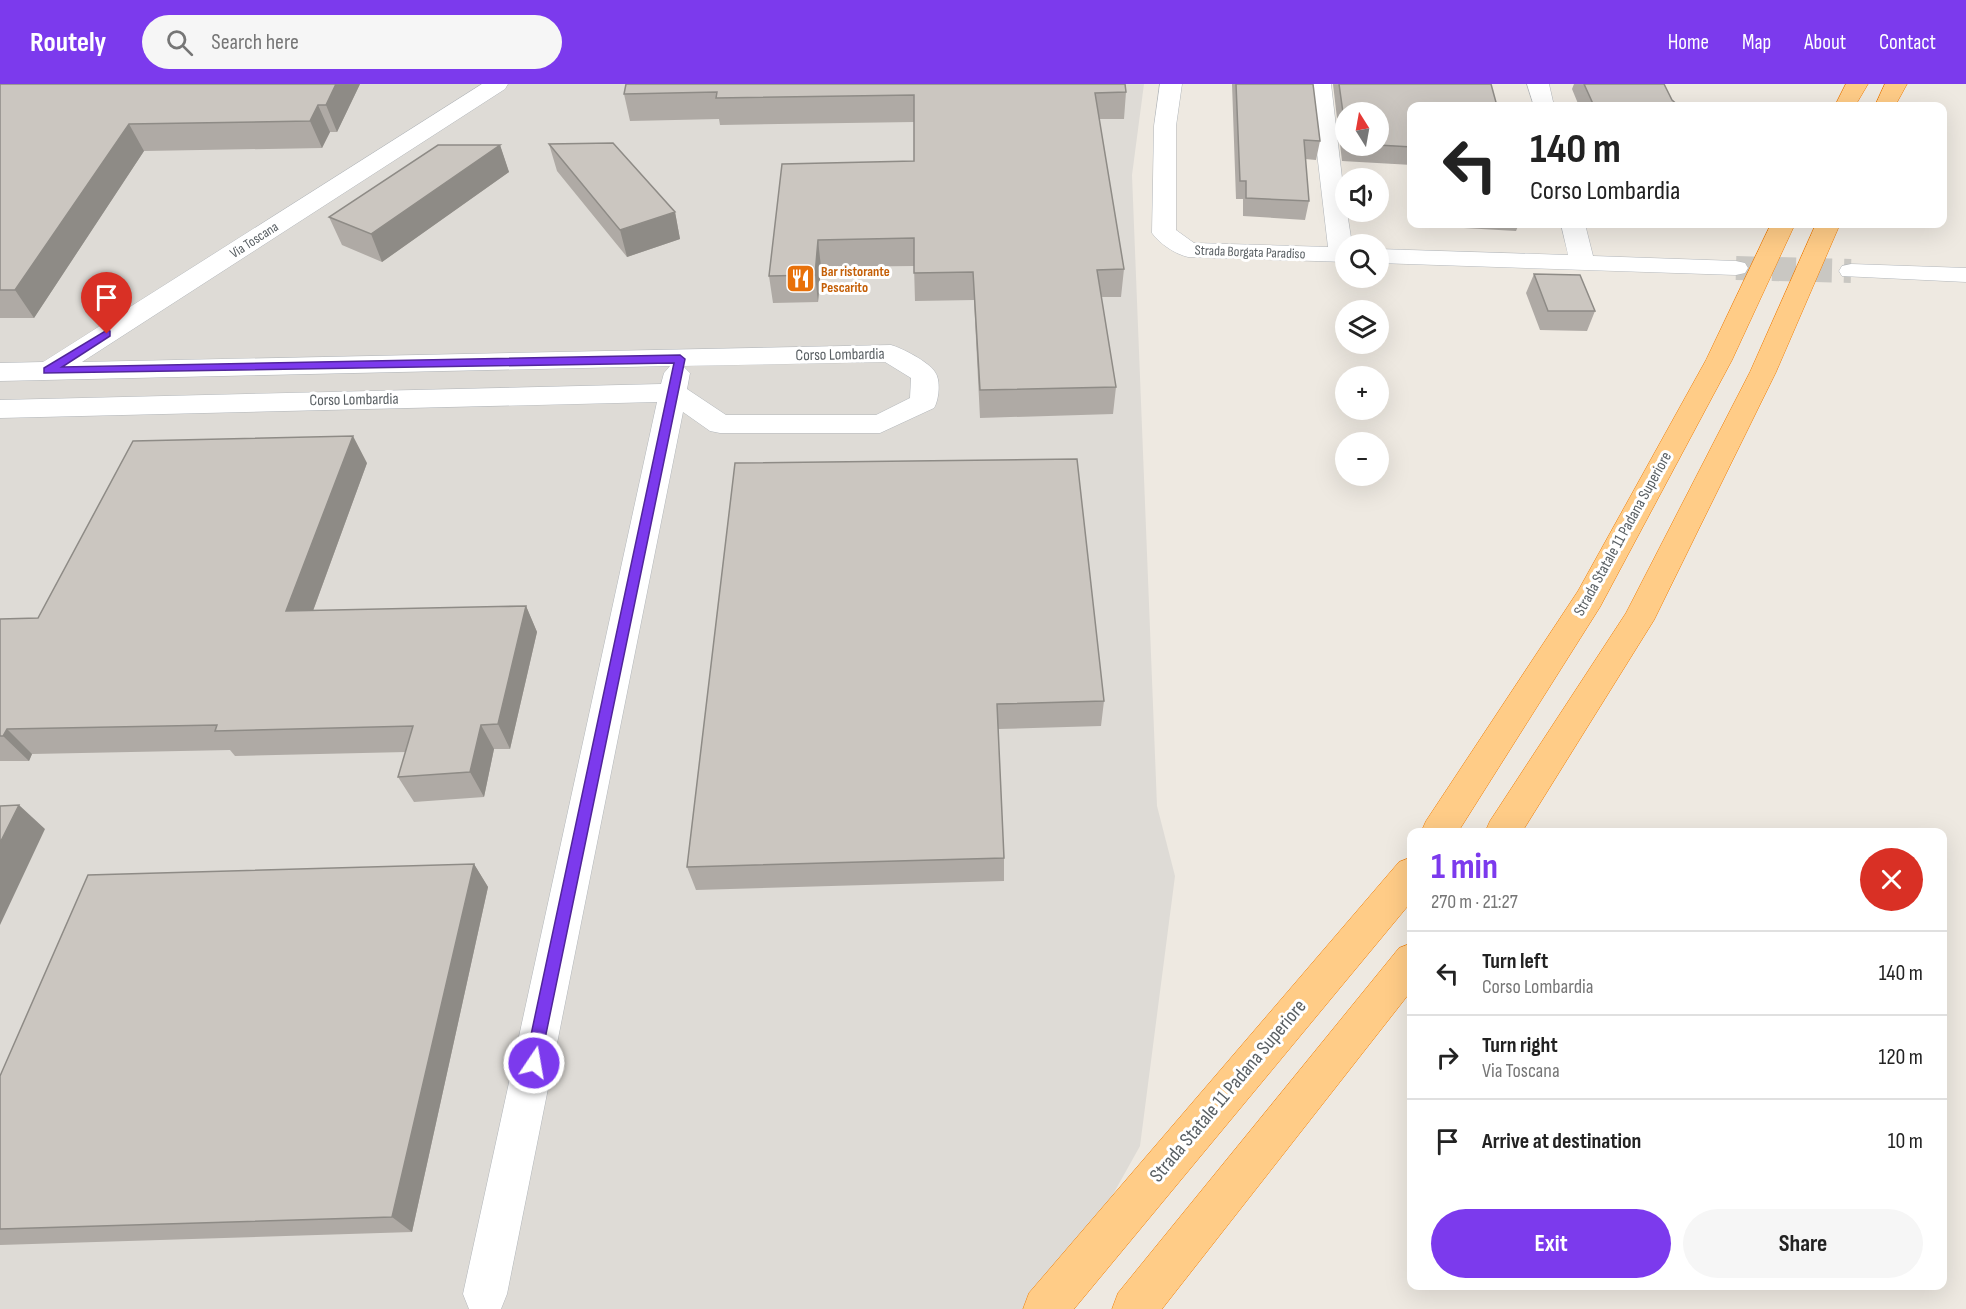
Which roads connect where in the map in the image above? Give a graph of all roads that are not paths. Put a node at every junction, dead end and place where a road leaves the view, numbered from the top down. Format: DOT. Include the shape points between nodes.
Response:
graph roads {
  1 [pos="497,84"];
  2 [pos="1171,84"];
  3 [pos="1320,84"];
  4 [pos="1538,84"];
  5 [pos="1857,84"];
  6 [pos="1896,84"];
  7 [pos="1543,102"];
  8 [pos="1847,102"];
  9 [pos="1887,102"];
  10 [pos="1574,228"];
  11 [pos="1781,228"];
  12 [pos="1826,228"];
  13 [pos="1340,234"];
  14 [pos="1335,255"];
  15 [pos="1389,256"];
  16 [pos="1582,263"];
  17 [pos="1736,268"];
  18 [pos="1851,271"];
  19 [pos="1966,275"];
  20 [pos="680,359"];
  21 [pos="48,371"];
  22 [pos="0,372"];
  23 [pos="674,393"];
  24 [pos="12,408"];
  25 [pos="1442,828"];
  26 [pos="1506,828"];
  27 [pos="1407,879"];
  28 [pos="1407,966"];
  29 [pos="485,1294"];
  30 [pos="1045,1309"];
  31 [pos="1134,1309"];
  1 -- 21 [label="street, Via Toscana"];
  2 -- 14 [label="street, Strada Borgata Paradiso" via="1165,126 1164,233 1188,250"];
  3 -- 13 [label="street"];
  4 -- 7 [label="street"];
  5 -- 8 [label="highway"];
  6 -- 9 [label="highway"];
  10 -- 16 [label="street"];
  11 -- 25 [label="highway, Strada Statale 11 Padana Superiore" via="1719,360 1589,599"];
  12 -- 26 [label="highway" via="1763,372 1638,620"];
  15 -- 16 [label="street"];
  16 -- 17 [label="street"];
  18 -- 19 [label="street"];
  20 -- 21 [label="street, Corso Lombardia"];
  20 -- 23 [label="street"];
  20 -- 23 [label="street, Corso Lombardia" via="891,353 924,375 924,402 880,423 720,424"];
  21 -- 22 [label="street, Corso Lombardia"];
  21 -- 24 [label="street, Via Toscana"];
  23 -- 24 [label="street, Corso Lombardia"];
  23 -- 29 [label="street"];
  27 -- 30 [label="highway, Strada Statale 11 Padana Superiore"];
  28 -- 31 [label="highway"];
}
